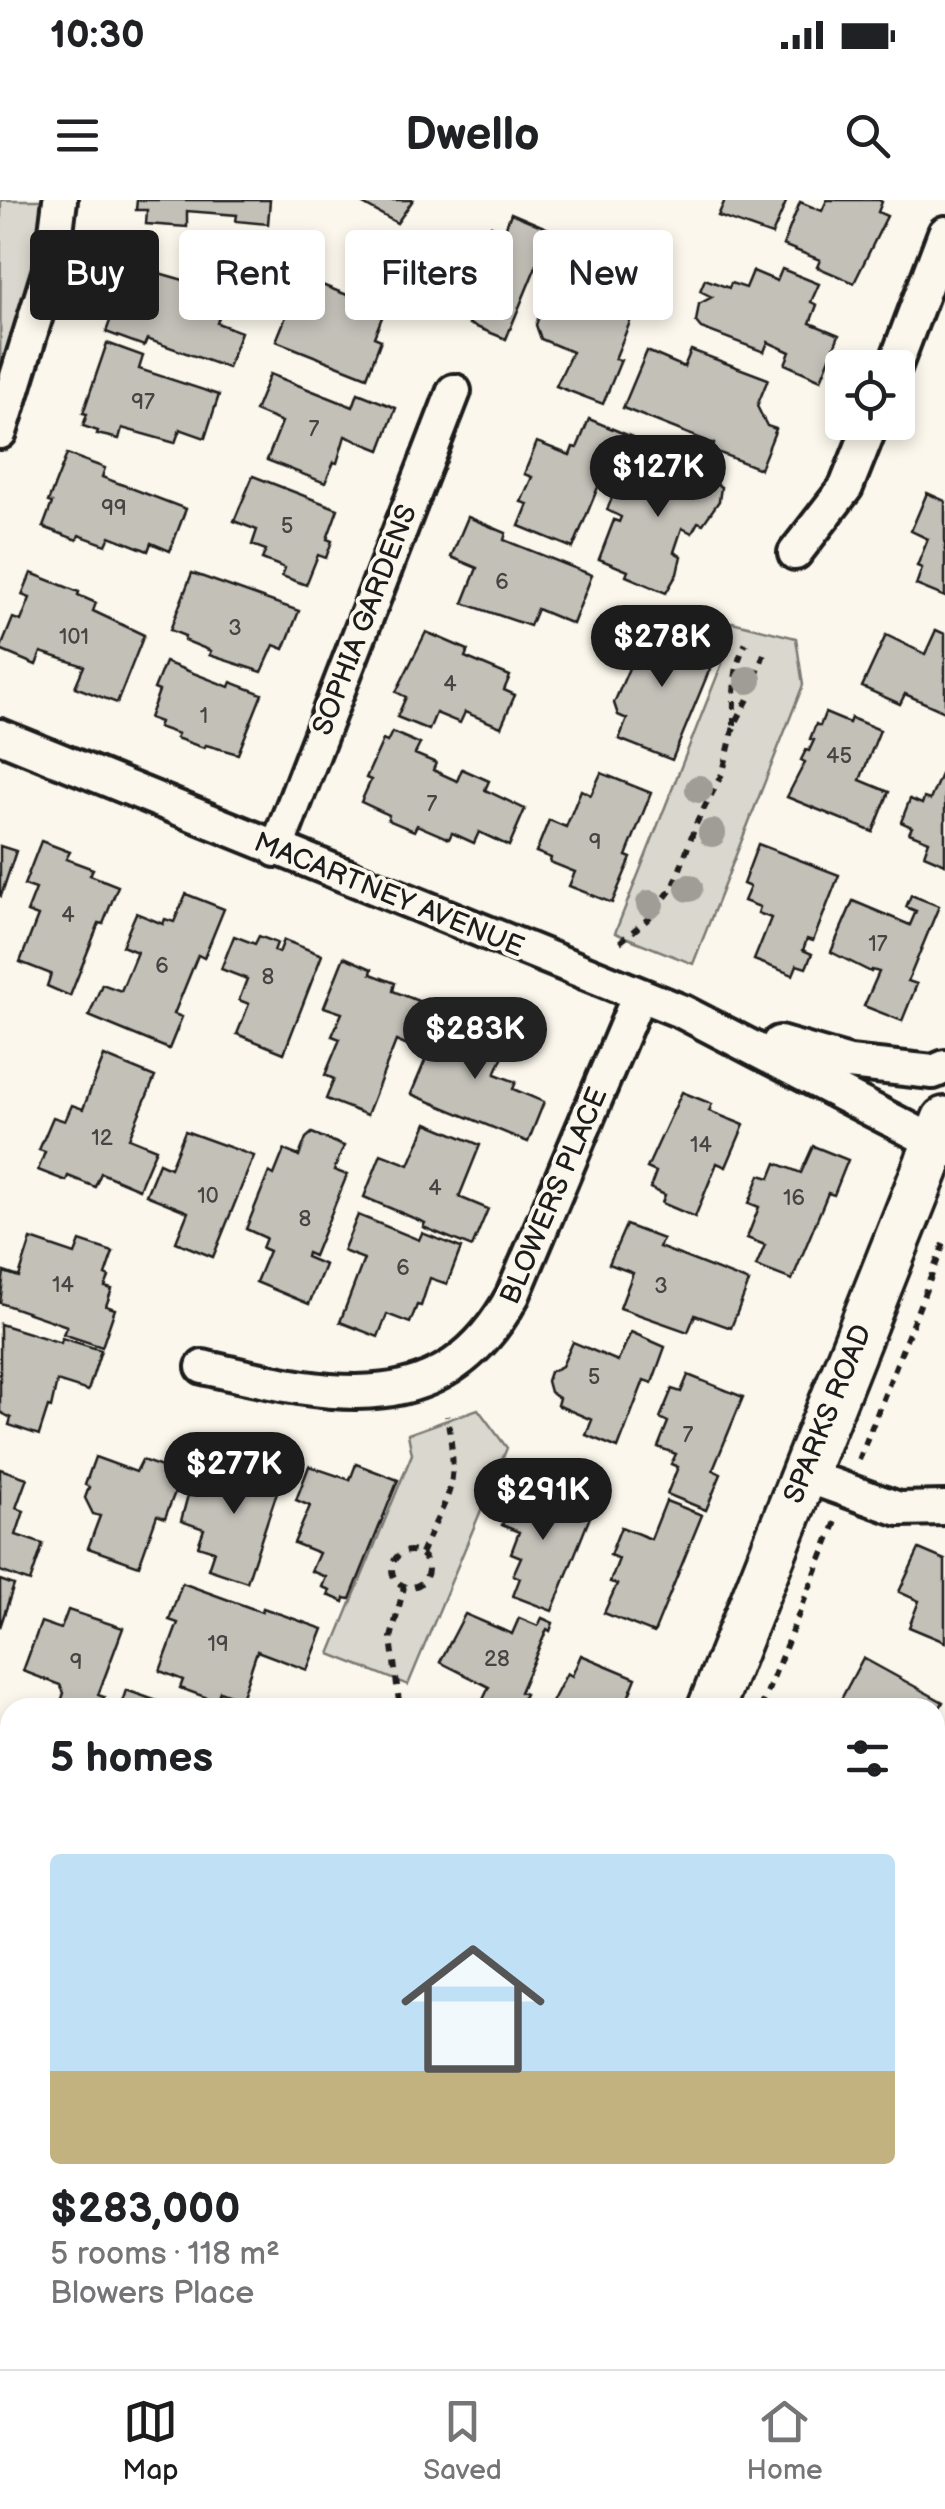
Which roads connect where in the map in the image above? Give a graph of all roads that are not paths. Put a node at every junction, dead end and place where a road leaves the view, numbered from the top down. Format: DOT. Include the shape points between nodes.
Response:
graph roads {
  1 [pos="60,200"];
  2 [pos="945,233"];
  3 [pos="901,350"];
  4 [pos="454,391"];
  5 [pos="0,432"];
  6 [pos="865,440"];
  7 [pos="796,553"];
  8 [pos="0,736"];
  9 [pos="276,850"];
  10 [pos="640,995"];
  11 [pos="683,1012"];
  12 [pos="945,1067"];
  13 [pos="940,1131"];
  14 [pos="204,1368"];
  15 [pos="804,1476"];
  16 [pos="945,1508"];
  17 [pos="715,1698"];
  1 -- 5 [label="street" via="38,318"];
  2 -- 3 [label="street"];
  4 -- 9 [label="street, SOPHIA GARDENS"];
  6 -- 7 [label="street" via="846,487"];
  8 -- 9 [label="street, MACARTNEY AVENUE"];
  9 -- 10 [label="street, MACARTNEY AVENUE"];
  10 -- 11 [label="street, MACARTNEY AVENUE"];
  10 -- 14 [label="street, BLOWERS PLACE" via="514,1296 460,1362 434,1378 378,1393 294,1388"];
  11 -- 12 [label="street" via="849,1062 933,1072"];
  11 -- 13 [label="street, MACARTNEY AVENUE"];
  13 -- 15 [label="main road, SPARKS ROAD"];
  15 -- 16 [label="street" via="899,1510"];
  15 -- 17 [label="main road, SPARKS ROAD"];
}
